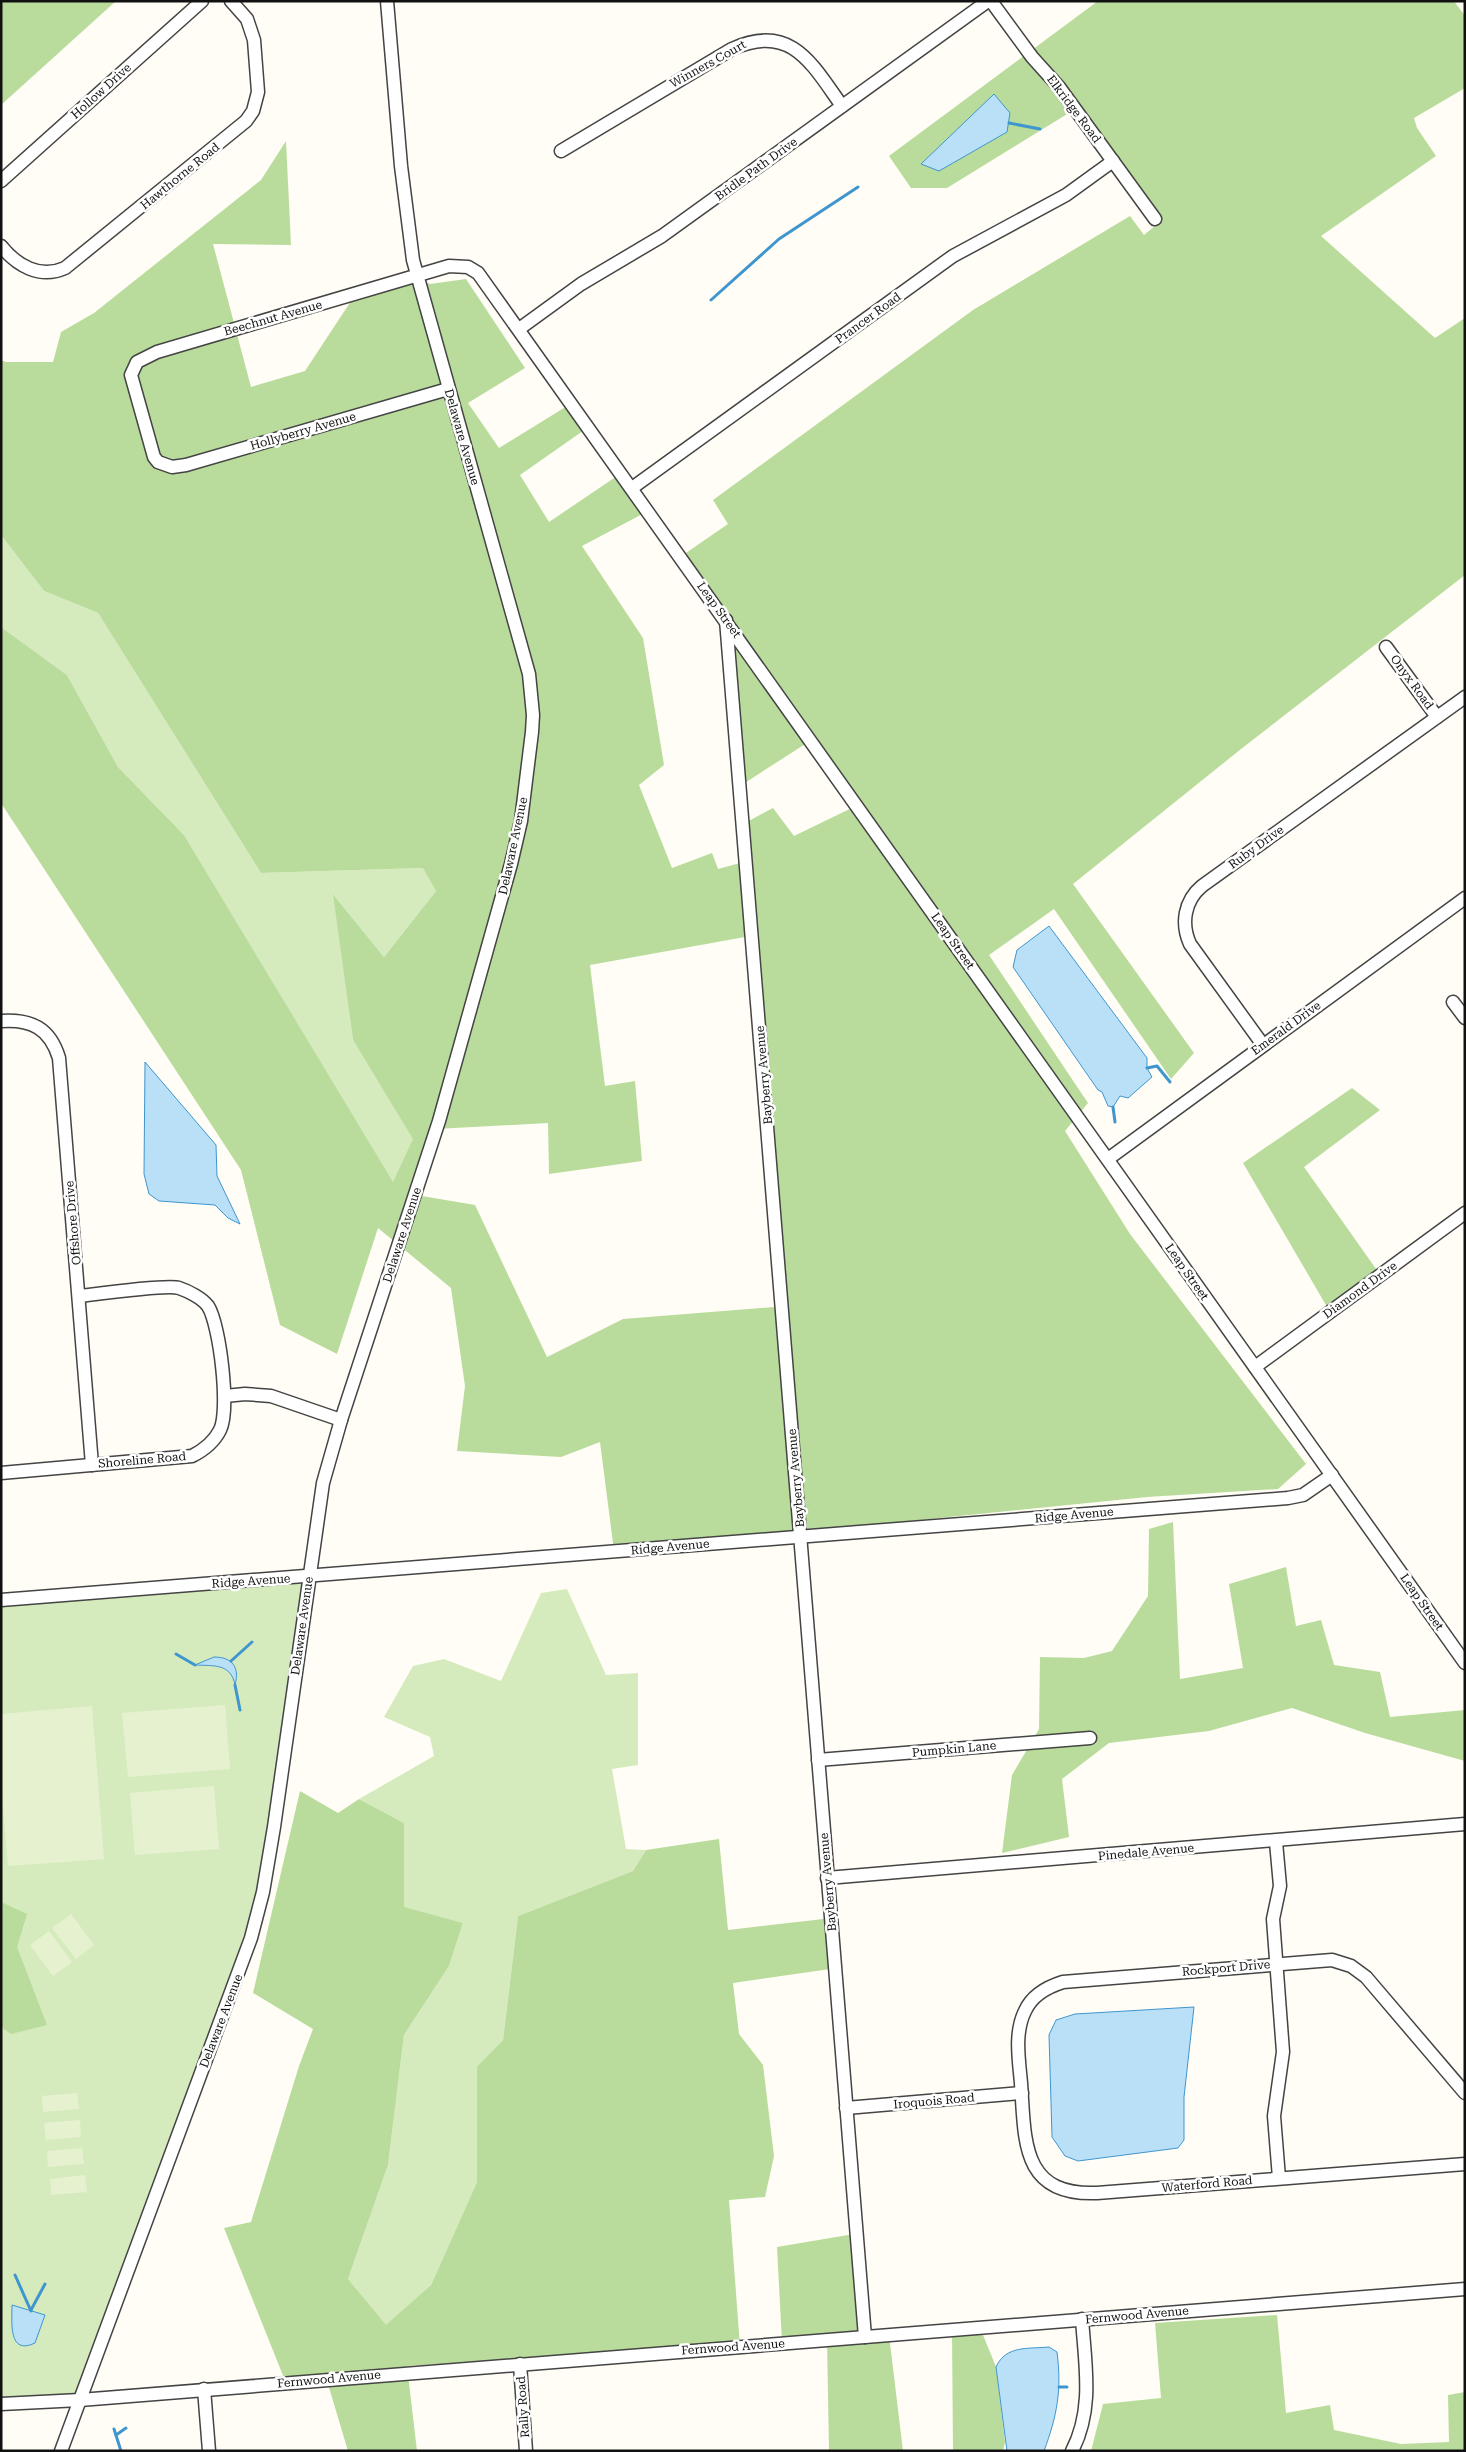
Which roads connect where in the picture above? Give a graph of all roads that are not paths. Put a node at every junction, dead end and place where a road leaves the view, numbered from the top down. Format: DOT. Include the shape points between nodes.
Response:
graph roads {
  1 [pos="202,1"];
  2 [pos="231,1"];
  3 [pos="387,1"];
  4 [pos="990,1"];
  5 [pos="842,106"];
  6 [pos="561,151"];
  7 [pos="1112,161"];
  8 [pos="1,181"];
  9 [pos="1155,219"];
  10 [pos="3,247"];
  11 [pos="417,277"];
  12 [pos="519,330"];
  13 [pos="448,389"];
  14 [pos="158,462"];
  15 [pos="632,488"];
  16 [pos="726,620"];
  17 [pos="1386,647"];
  18 [pos="1465,697"];
  19 [pos="1438,717"];
  20 [pos="1465,898"];
  21 [pos="1453,1002"];
  22 [pos="1465,1018"];
  23 [pos="1,1020"];
  24 [pos="1263,1045"];
  25 [pos="1108,1159"];
  26 [pos="1465,1213"];
  27 [pos="80,1296"];
  28 [pos="1255,1367"];
  29 [pos="225,1396"];
  30 [pos="341,1420"];
  31 [pos="92,1465"];
  32 [pos="1,1473"];
  33 [pos="1332,1475"];
  34 [pos="800,1536"];
  35 [pos="309,1577"];
  36 [pos="1,1600"];
  37 [pos="1465,1663"];
  38 [pos="1090,1738"];
  39 [pos="818,1760"];
  40 [pos="1465,1824"];
  41 [pos="1276,1842"];
  42 [pos="827,1878"];
  43 [pos="1276,1964"];
  44 [pos="1022,2093"];
  45 [pos="1465,2093"];
  46 [pos="846,2108"];
  47 [pos="1465,2164"];
  48 [pos="1280,2178"];
  49 [pos="1465,2289"];
  50 [pos="1082,2319"];
  51 [pos="864,2337"];
  52 [pos="520,2364"];
  53 [pos="204,2389"];
  54 [pos="80,2400"];
  55 [pos="1,2404"];
  56 [pos="61,2451"];
  57 [pos="209,2451"];
  58 [pos="526,2451"];
  59 [pos="1072,2451"];
  1 -- 8 [label="street, Hollow Drive"];
  2 -- 10 [label="street, Hawthorne Road" via="247,19 254,40 258,92 246,122 65,268 51,272 27,268"];
  3 -- 11 [label="street, Delaware Avenue" via="408,230"];
  4 -- 5 [label="street, Bridle Path Drive"];
  4 -- 7 [label="street, Elkridge Road"];
  5 -- 6 [label="street, Winners Court" via="810,61 799,51 781,42 753,40 732,49"];
  5 -- 12 [label="street, Bridle Path Drive" via="662,236 581,284"];
  7 -- 9 [label="street, Elkridge Road"];
  7 -- 15 [label="street, Prancer Road" via="1066,195 953,256"];
  11 -- 12 [label="street, Leap Street" via="455,265 471,268 485,280"];
  11 -- 13 [label="street, Delaware Avenue"];
  11 -- 14 [label="street, Beechnut Avenue" via="142,358 133,366 131,375 150,446"];
  12 -- 15 [label="street, Leap Street"];
  13 -- 14 [label="street, Hollyberry Avenue" via="186,465 172,467"];
  13 -- 30 [label="street, Delaware Avenue" via="529,674 532,732 521,821 485,963 424,1168"];
  15 -- 16 [label="street, Leap Street"];
  16 -- 25 [label="street, Leap Street"];
  16 -- 34 [label="street, Bayberry Avenue"];
  17 -- 19 [label="street, Onyx Road"];
  18 -- 19 [label="street, Ruby Drive"];
  19 -- 24 [label="street, Ruby Drive" via="1202,886 1190,899 1184,919 1190,944"];
  20 -- 24 [label="street, Emerald Drive"];
  21 -- 22 [label="street"];
  23 -- 27 [label="street, Offshore Drive" via="21,1020 44,1031 59,1058"];
  24 -- 25 [label="street, Emerald Drive"];
  25 -- 28 [label="street, Leap Street"];
  26 -- 28 [label="street, Diamond Drive"];
  27 -- 29 [label="street, Shoreline Road" via="177,1287 206,1304 214,1317"];
  27 -- 31 [label="street, Offshore Drive"];
  28 -- 33 [label="street, Leap Street"];
  29 -- 30 [label="street" via="271,1396"];
  29 -- 31 [label="street, Shoreline Road" via="221,1429 202,1451 192,1456"];
  30 -- 35 [label="street, Delaware Avenue" via="323,1483"];
  31 -- 32 [label="street, Shoreline Road"];
  33 -- 34 [label="street, Ridge Avenue" via="1303,1495 1288,1498"];
  33 -- 37 [label="street, Leap Street"];
  34 -- 35 [label="street, Ridge Avenue"];
  34 -- 39 [label="street, Bayberry Avenue"];
  35 -- 36 [label="street, Ridge Avenue"];
  35 -- 54 [label="street, Delaware Avenue" via="274,1827 256,1919 243,1963"];
  38 -- 39 [label="street, Pumpkin Lane"];
  39 -- 42 [label="street, Bayberry Avenue"];
  40 -- 41 [label="street, Pinedale Avenue"];
  41 -- 42 [label="street, Pinedale Avenue"];
  41 -- 43 [label="street" via="1280,1886 1272,1914"];
  42 -- 46 [label="street, Bayberry Avenue"];
  43 -- 44 [label="street, Rockport Drive" via="1070,1980 1050,1986 1029,2003 1020,2025"];
  43 -- 45 [label="street, Rockport Drive" via="1328,1960 1356,1969 1371,1982"];
  43 -- 48 [label="street" via="1283,2052 1274,2112"];
  44 -- 46 [label="street, Iroquois Road"];
  44 -- 48 [label="street, Waterford Road" via="1030,2158 1046,2180 1066,2192 1098,2193"];
  46 -- 51 [label="street, Bayberry Avenue"];
  47 -- 48 [label="street, Waterford Road"];
  49 -- 50 [label="street, Fernwood Avenue"];
  50 -- 51 [label="street, Fernwood Avenue"];
  50 -- 59 [label="street" via="1086,2399 1081,2429"];
  51 -- 52 [label="street, Fernwood Avenue"];
  52 -- 53 [label="street, Fernwood Avenue"];
  52 -- 58 [label="street, Rally Road"];
  53 -- 54 [label="street, Fernwood Avenue"];
  53 -- 57 [label="street"];
  54 -- 55 [label="street, Fernwood Avenue"];
  54 -- 56 [label="street, Delaware Avenue"];
}
